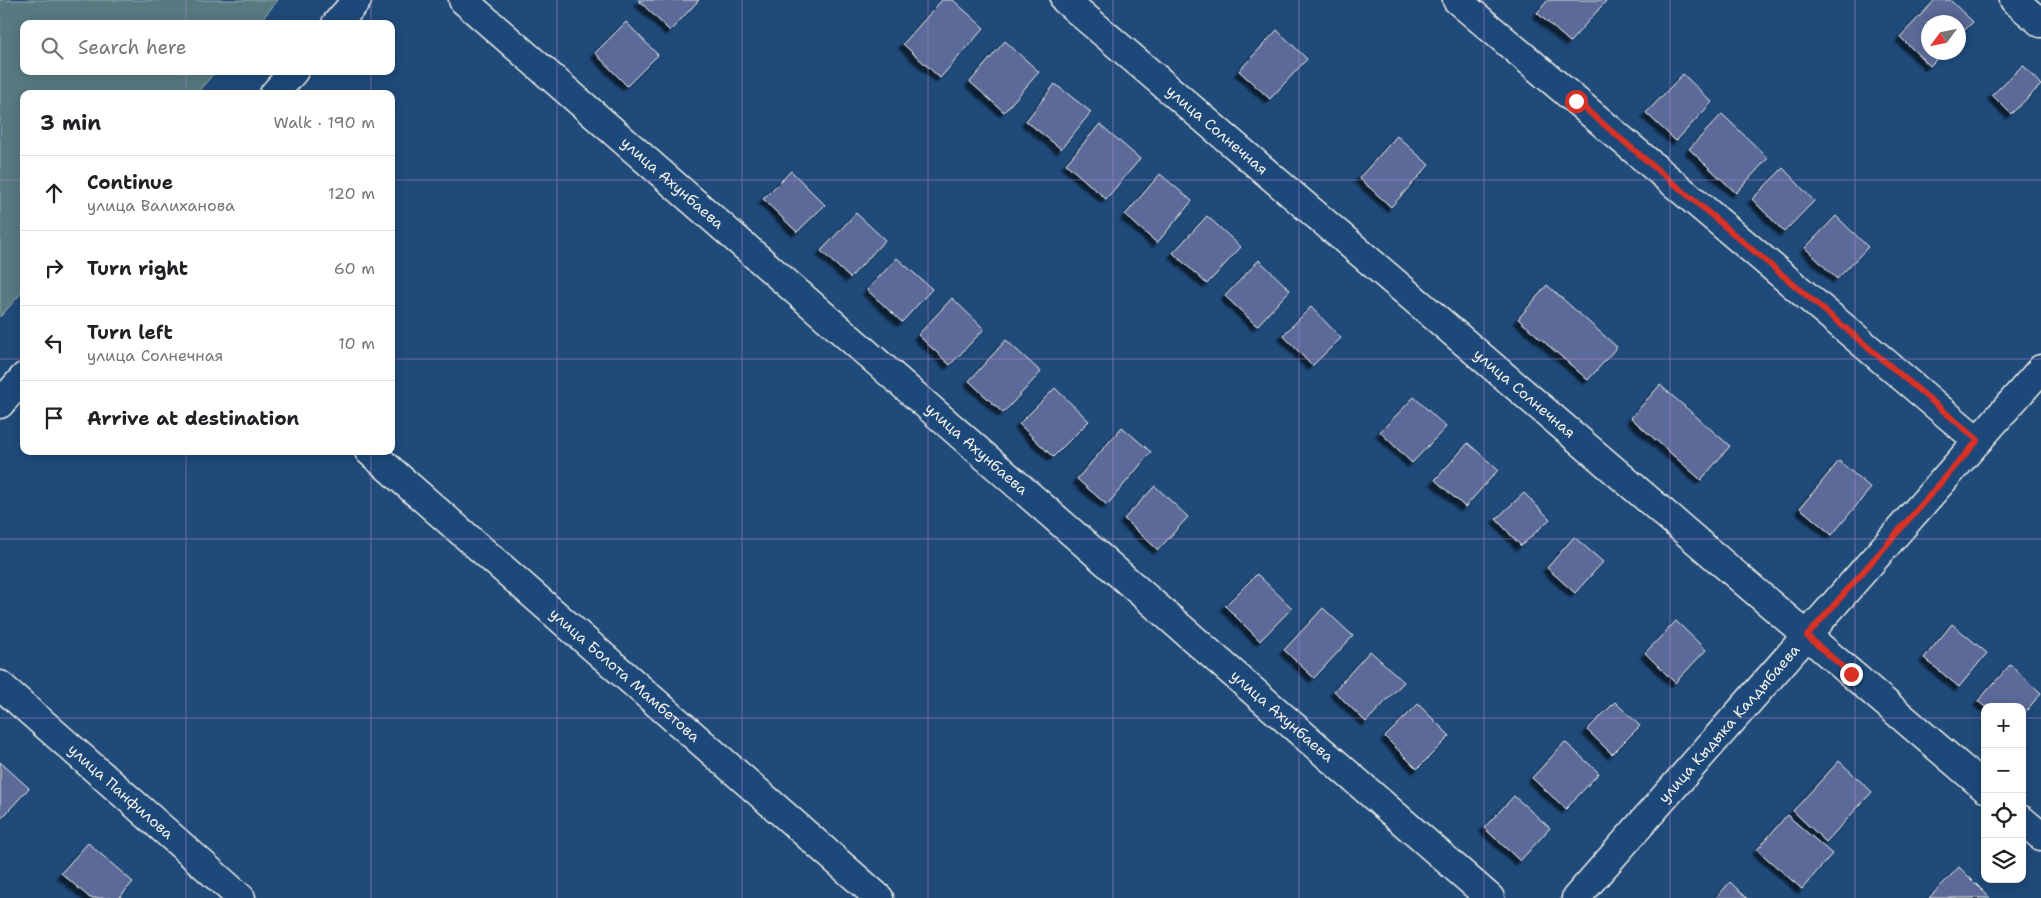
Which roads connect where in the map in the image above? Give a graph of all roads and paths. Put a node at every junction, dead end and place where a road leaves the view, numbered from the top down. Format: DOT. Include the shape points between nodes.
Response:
graph roads {
  1 [pos="357,0"];
  2 [pos="463,0"];
  3 [pos="1065,0"];
  4 [pos="1456,0"];
  5 [pos="2014,0"];
  6 [pos="340,20"];
  7 [pos="2041,23"];
  8 [pos="291,75"];
  9 [pos="277,90"];
  10 [pos="2041,369"];
  11 [pos="20,382"];
  12 [pos="0,404"];
  13 [pos="1978,440"];
  14 [pos="374,455"];
  15 [pos="1807,636"];
  16 [pos="0,685"];
  17 [pos="1981,785"];
  18 [pos="2026,823"];
  19 [pos="2041,836"];
  20 [pos="241,898"];
  21 [pos="879,898"];
  22 [pos="1490,898"];
  23 [pos="1576,898"];
  1 -- 6 [label="street"];
  2 -- 22 [label="street, улица Ахунбаева"];
  3 -- 15 [label="street, улица Солнечная"];
  4 -- 13 [label="street"];
  5 -- 7 [label="street"];
  8 -- 9 [label="street"];
  10 -- 13 [label="street, улица Кыдыка Калдыбаева"];
  11 -- 12 [label="street"];
  13 -- 15 [label="street, улица Кыдыка Калдыбаева"];
  14 -- 21 [label="street, улица Болота Мамбетова"];
  15 -- 17 [label="street, улица Солнечная"];
  15 -- 23 [label="street, улица Кыдыка Калдыбаева"];
  16 -- 20 [label="street, улица Панфилова"];
  18 -- 19 [label="street"];
}
